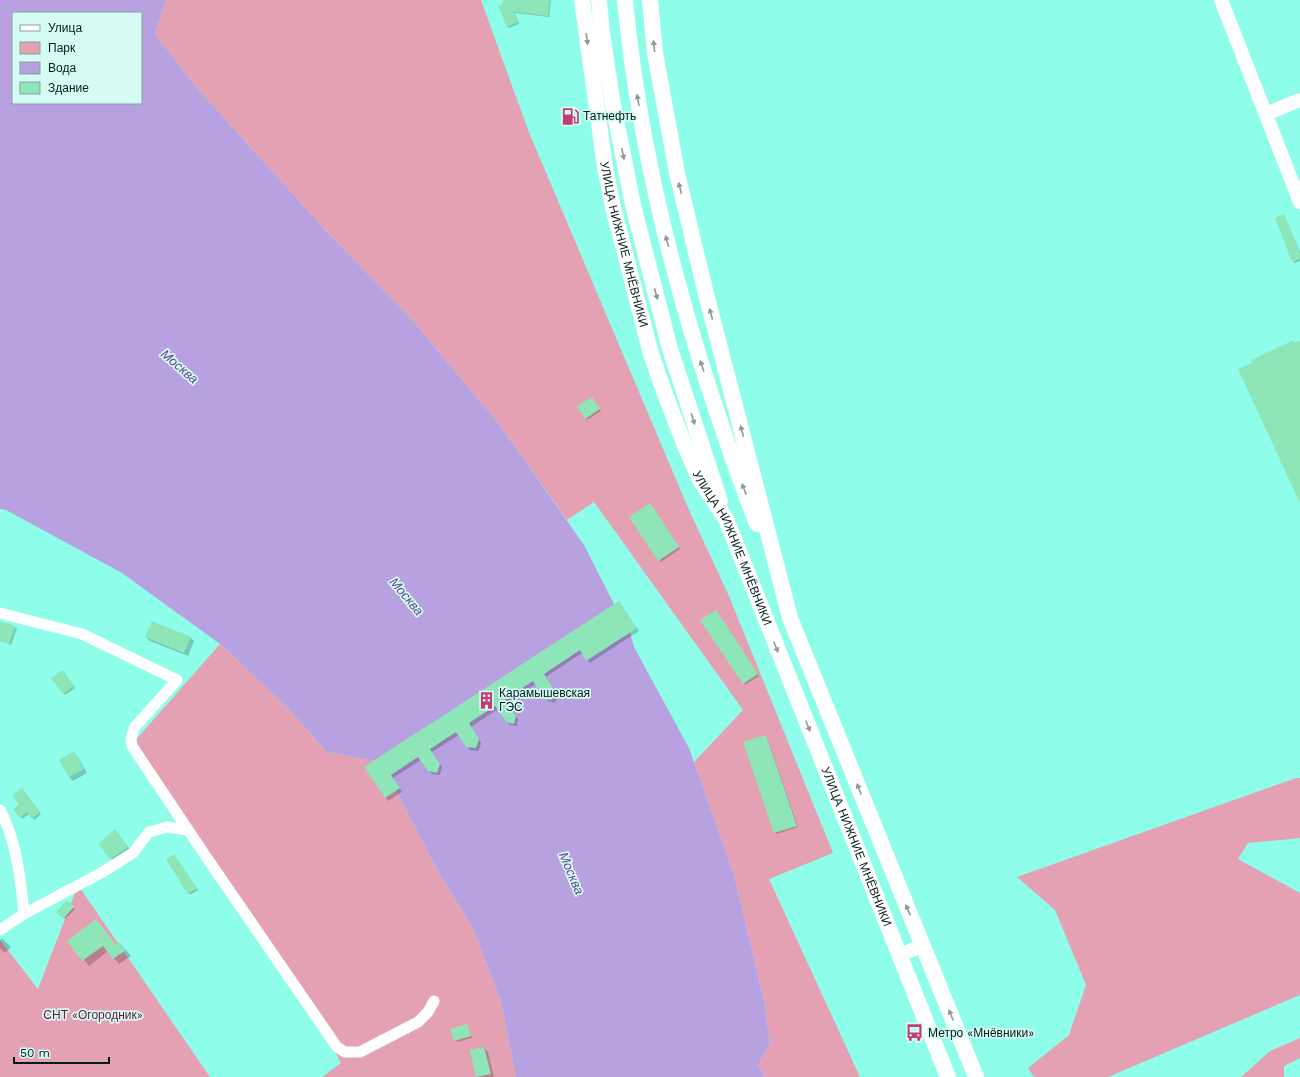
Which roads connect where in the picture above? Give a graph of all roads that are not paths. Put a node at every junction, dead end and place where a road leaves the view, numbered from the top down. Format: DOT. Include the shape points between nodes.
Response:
graph roads {
  1 [pos="582,0"];
  2 [pos="600,0"];
  3 [pos="625,0"];
  4 [pos="650,0"];
  5 [pos="1221,0"];
  6 [pos="1300,100"];
  7 [pos="1266,114"];
  8 [pos="1300,202"];
  9 [pos="726,519"];
  10 [pos="782,591"];
  11 [pos="0,613"];
  12 [pos="0,810"];
  13 [pos="188,830"];
  14 [pos="24,914"];
  15 [pos="0,930"];
  16 [pos="922,946"];
  17 [pos="899,955"];
  18 [pos="434,1001"];
  19 [pos="948,1077"];
  20 [pos="976,1077"];
  1 -- 9 [label="main road, УЛИЦА НИЖНИЕ МНЁВНИКИ, one-way" via="605,167 651,354 700,480"];
  2 -- 9 [label="main road, one-way" via="612,99 633,205 670,349"];
  10 -- 3 [label="main road, one-way" via="736,470 693,338 656,199 637,92"];
  10 -- 4 [label="main road, УЛИЦА НИЖНИЕ МНЁВНИКИ, one-way" via="677,173 655,53"];
  5 -- 7 [label="street"];
  6 -- 7 [label="street"];
  7 -- 8 [label="street"];
  9 -- 17 [label="main road, УЛИЦА НИЖНИЕ МНЁВНИКИ, one-way"];
  16 -- 10 [label="main road, УЛИЦА НИЖНИЕ МНЁВНИКИ, one-way" via="790,618"];
  11 -- 13 [label="street" via="82,634 177,680 134,728 131,739 134,750"];
  12 -- 14 [label="street" via="6,822 20,878"];
  13 -- 14 [label="street" via="167,827 149,832 133,853"];
  13 -- 18 [label="street" via="337,1047 345,1052 360,1052 418,1022"];
  14 -- 15 [label="street"];
  16 -- 17 [label="street"];
  20 -- 16 [label="main road, УЛИЦА НИЖНИЕ МНЁВНИКИ, one-way"];
  17 -- 19 [label="main road, УЛИЦА НИЖНИЕ МНЁВНИКИ"];
}
